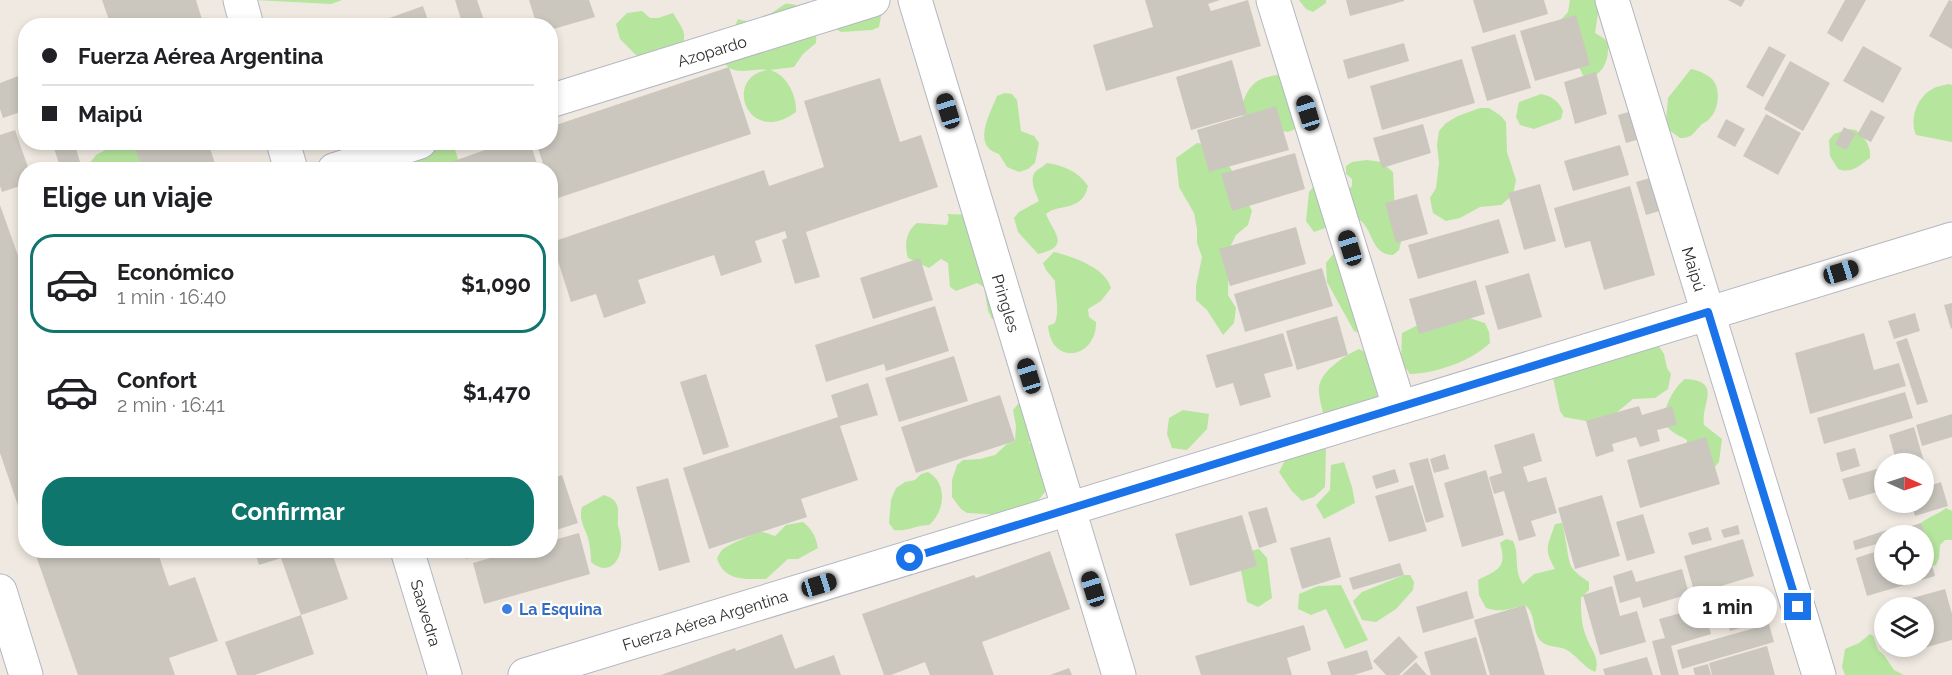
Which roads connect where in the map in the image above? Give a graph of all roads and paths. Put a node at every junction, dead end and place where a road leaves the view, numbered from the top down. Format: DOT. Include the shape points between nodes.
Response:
graph roads {
  1 [pos="240,0"];
  2 [pos="873,0"];
  3 [pos="915,0"];
  4 [pos="1273,0"];
  5 [pos="1612,0"];
  6 [pos="245,18"];
  7 [pos="558,98"];
  8 [pos="395,150"];
  9 [pos="359,162"];
  10 [pos="1952,239"];
  11 [pos="1708,312"];
  12 [pos="1399,406"];
  13 [pos="1069,509"];
  14 [pos="409,558"];
  15 [pos="0,591"];
  16 [pos="26,675"];
  17 [pos="445,675"];
  18 [pos="525,675"];
  19 [pos="1119,675"];
  20 [pos="1819,675"];
  1 -- 6 [label="street"];
  2 -- 7 [label="street, Azopardo"];
  3 -- 13 [label="street, Pringles"];
  4 -- 12 [label="street"];
  5 -- 11 [label="street, Maipú"];
  8 -- 9 [label="street"];
  10 -- 11 [label="street, Fuerza Aérea Argentina"];
  11 -- 12 [label="street, Fuerza Aérea Argentina"];
  11 -- 20 [label="street, Maipú"];
  12 -- 13 [label="street, Fuerza Aérea Argentina"];
  13 -- 18 [label="street, Fuerza Aérea Argentina"];
  13 -- 19 [label="street, Pringles"];
  14 -- 17 [label="street, Saavedra"];
  15 -- 16 [label="street"];
}
